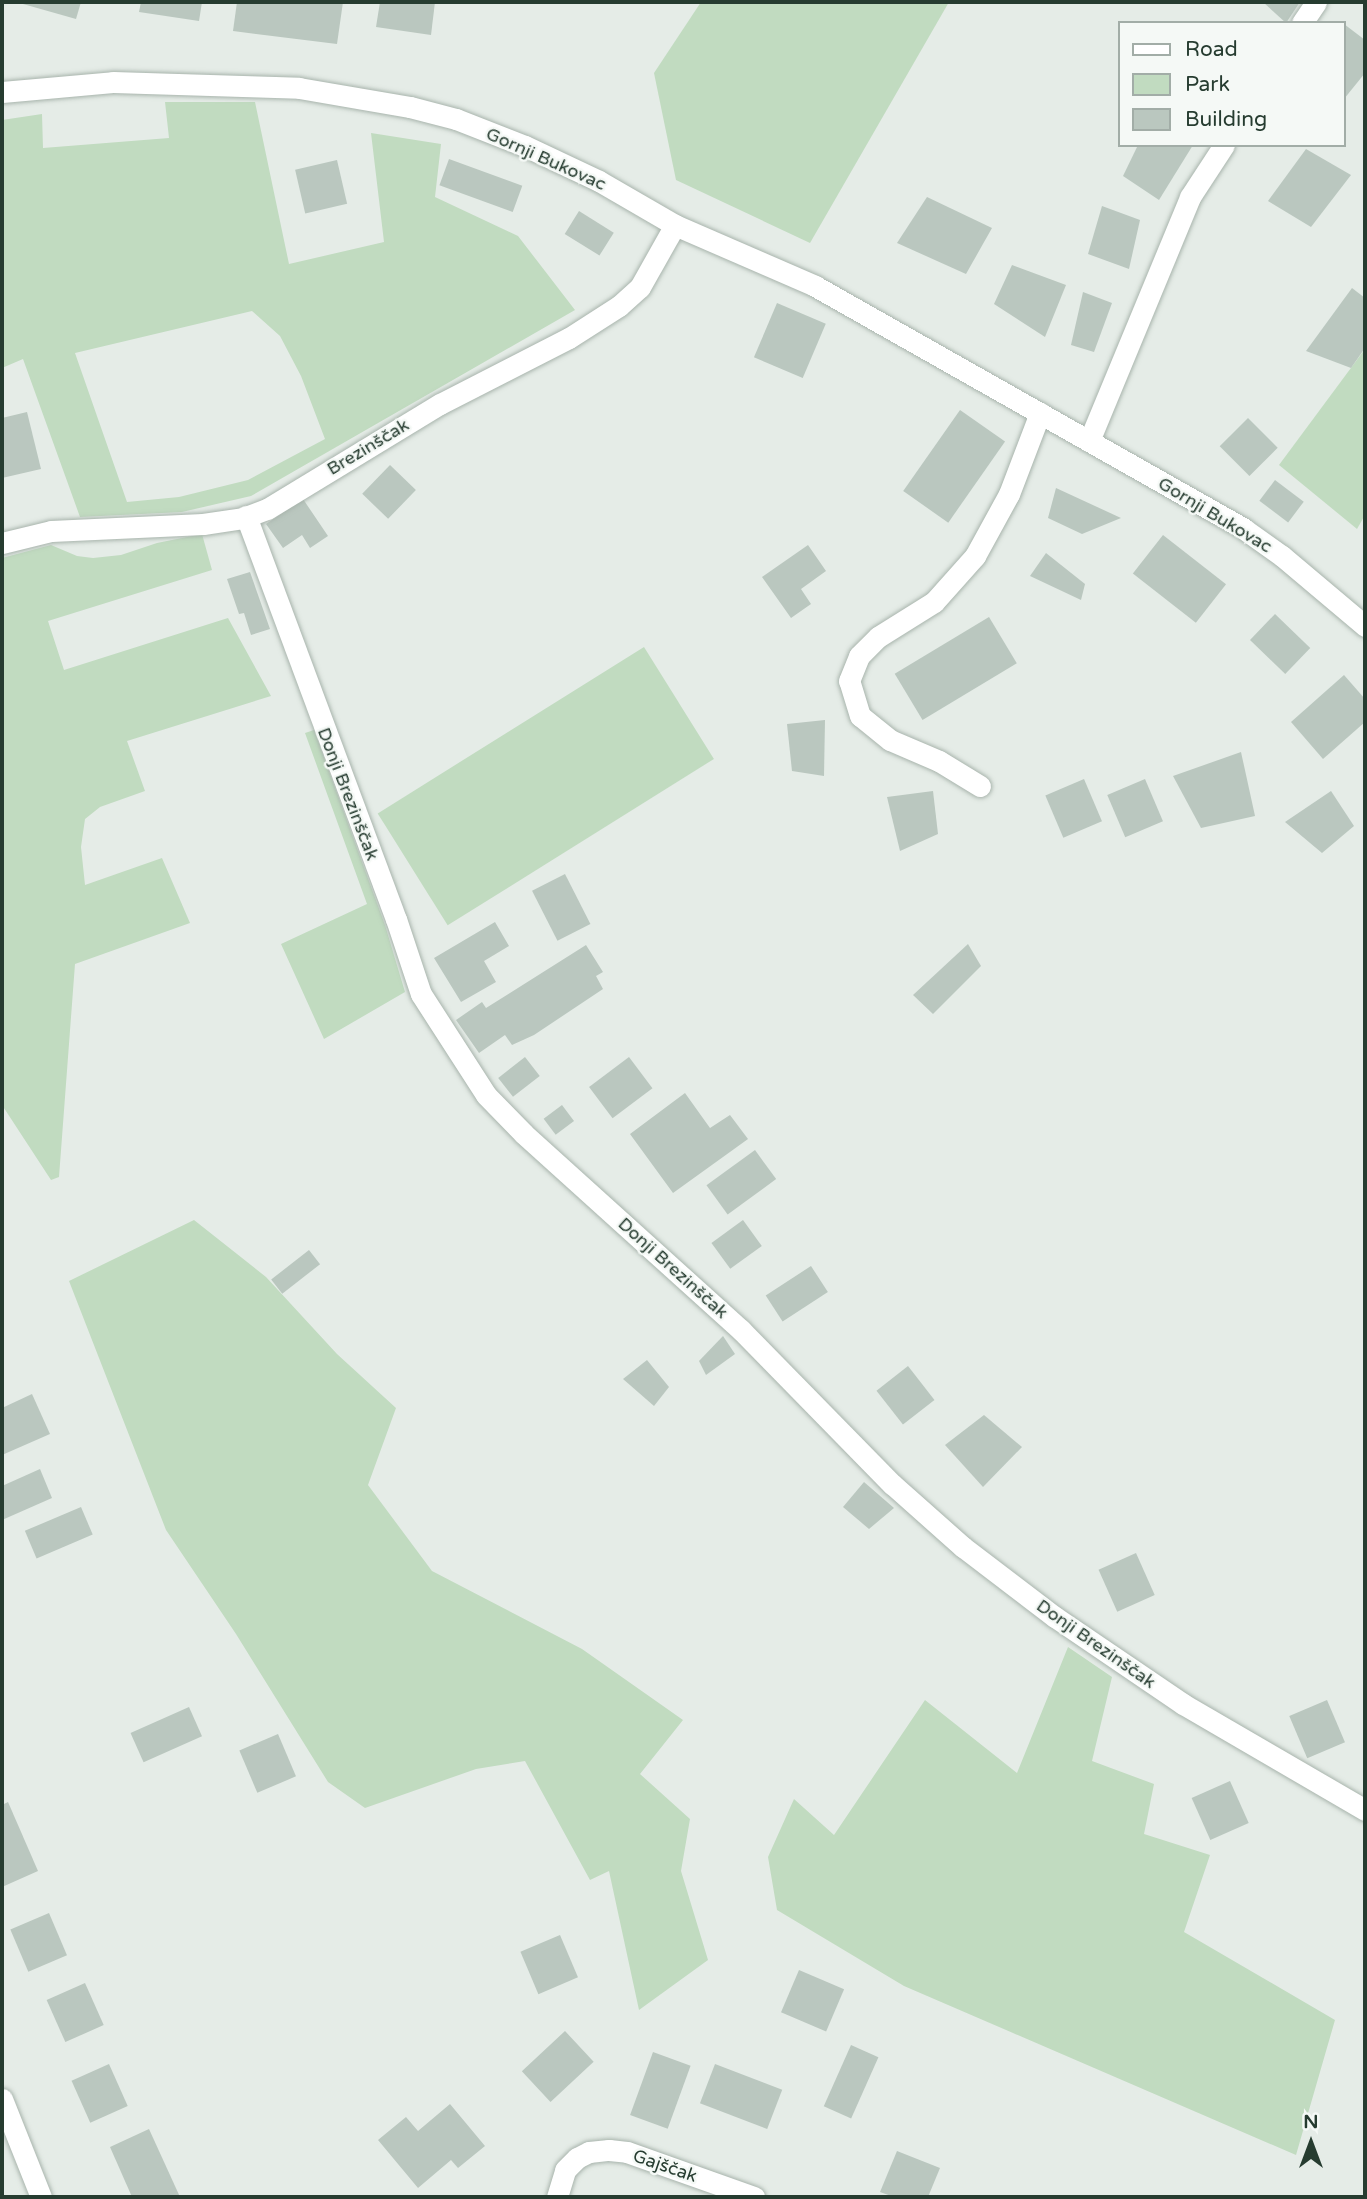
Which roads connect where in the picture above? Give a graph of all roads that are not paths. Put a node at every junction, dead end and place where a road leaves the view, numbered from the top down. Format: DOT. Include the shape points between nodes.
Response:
graph roads {
  1 [pos="1316,2"];
  2 [pos="1303,21"];
  3 [pos="2,92"];
  4 [pos="1223,147"];
  5 [pos="675,225"];
  6 [pos="1040,413"];
  7 [pos="1089,441"];
  8 [pos="246,516"];
  9 [pos="2,543"];
  10 [pos="1365,626"];
  11 [pos="979,786"];
  12 [pos="1365,1810"];
  13 [pos="2,2099"];
  14 [pos="41,2197"];
  15 [pos="558,2197"];
  16 [pos="754,2197"];
  1 -- 2 [label="street"];
  3 -- 5 [label="street, Gornji Bukovac" via="171,82 299,88 360,97 456,119 525,146 599,181"];
  4 -- 7 [label="street" via="1190,197"];
  5 -- 6 [label="street, Gornji Bukovac" via="815,286"];
  5 -- 8 [label="street, Brezinščak" via="640,286 619,306 569,338 440,404 267,509"];
  6 -- 7 [label="street, Gornji Bukovac"];
  6 -- 11 [label="street" via="1009,494 975,556 934,602 869,646 859,656 849,681 860,716 890,740 939,761"];
  7 -- 10 [label="street, Gornji Bukovac" via="1244,529"];
  8 -- 9 [label="street, Brezinščak" via="203,524 51,531"];
  8 -- 12 [label="street, Donji Brezinščak" via="421,994 486,1095 741,1330 892,1484 963,1547 1055,1617 1183,1704"];
  13 -- 14 [label="street"];
  15 -- 16 [label="street, Gajščak" via="565,2170 577,2158 609,2150 627,2152"];
}
